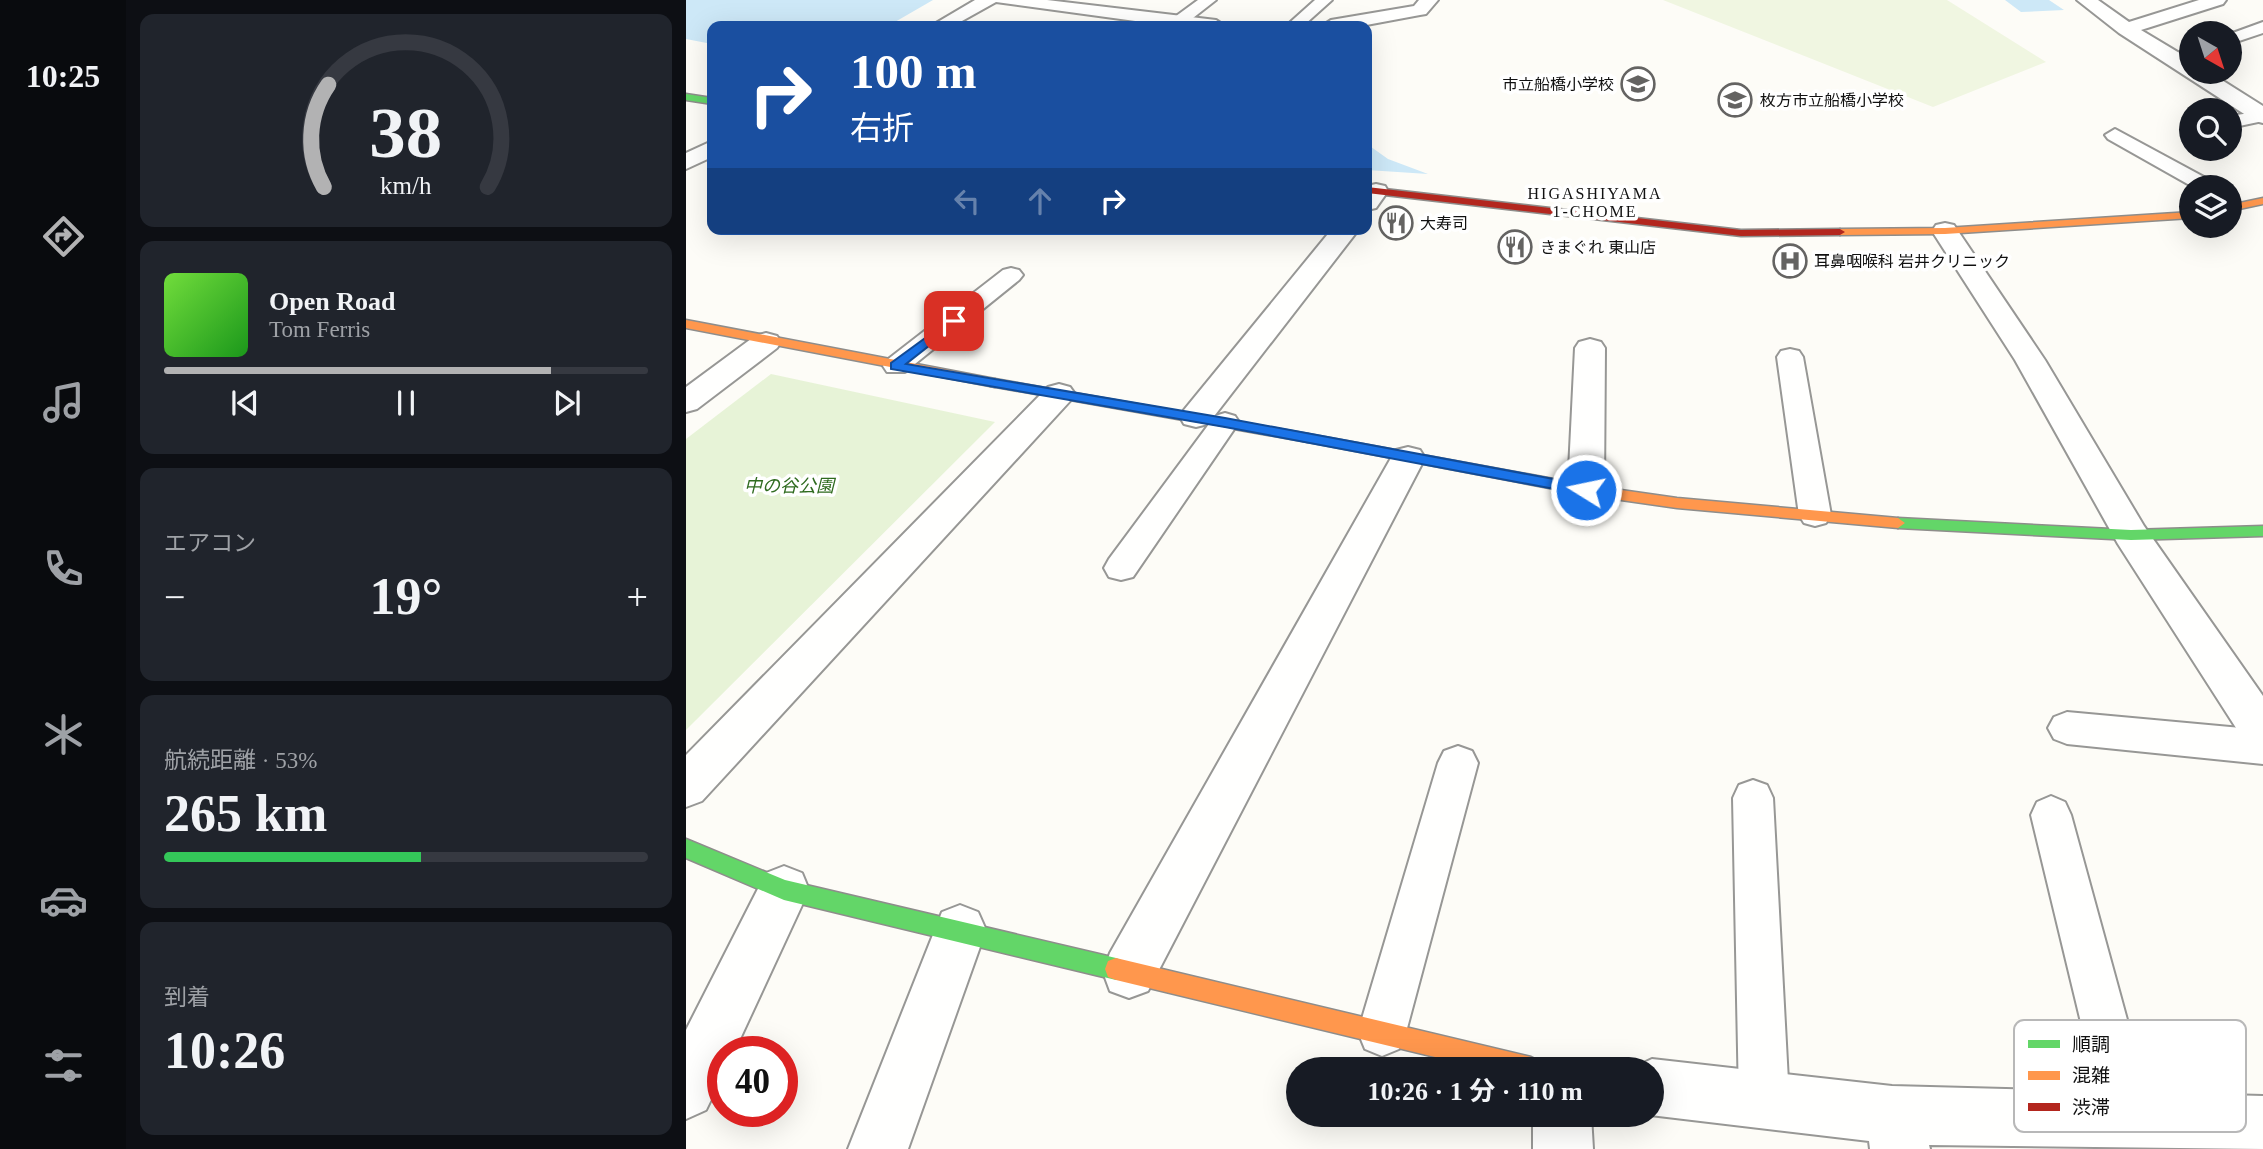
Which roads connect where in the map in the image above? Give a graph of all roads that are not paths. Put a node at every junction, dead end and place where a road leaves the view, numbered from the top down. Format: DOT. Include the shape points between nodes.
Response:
graph roads {
  1 [pos="988,0"];
  2 [pos="1003,0"];
  3 [pos="1209,0"];
  4 [pos="1324,0"];
  5 [pos="1429,0"];
  6 [pos="2086,0"];
  7 [pos="2217,0"];
  8 [pos="949,21"];
  9 [pos="1170,21"];
  10 [pos="1179,21"];
  11 [pos="1300,21"];
  12 [pos="1359,21"];
  13 [pos="2263,27"];
  14 [pos="2126,29"];
  15 [pos="2242,35"];
  16 [pos="2179,56"];
  17 [pos="2213,84"];
  18 [pos="686,97"];
  19 [pos="707,100"];
  20 [pos="2262,116"];
  21 [pos="2242,120"];
  22 [pos="2115,135"];
  23 [pos="707,151"];
  24 [pos="686,162"];
  25 [pos="2187,175"];
  26 [pos="1372,194"];
  27 [pos="2263,201"];
  28 [pos="2242,203"];
  29 [pos="2179,216"];
  30 [pos="1945,231"];
  31 [pos="1342,235"];
  32 [pos="1012,275"];
  33 [pos="686,324"];
  34 [pos="766,342"];
  35 [pos="1590,348"];
  36 [pos="1790,357"];
  37 [pos="896,366"];
  38 [pos="1059,394"];
  39 [pos="686,402"];
  40 [pos="1210,420"];
  41 [pos="1408,458"];
  42 [pos="1586,490"];
  43 [pos="1815,515"];
  44 [pos="2263,531"];
  45 [pos="2131,535"];
  46 [pos="1121,568"];
  47 [pos="2067,728"];
  48 [pos="2263,732"];
  49 [pos="2263,747"];
  50 [pos="1458,763"];
  51 [pos="686,786"];
  52 [pos="1753,798"];
  53 [pos="2051,815"];
  54 [pos="686,848"];
  55 [pos="784,890"];
  56 [pos="960,930"];
  57 [pos="1129,972"];
  58 [pos="2104,1020"];
  59 [pos="1381,1032"];
  60 [pos="1482,1057"];
  61 [pos="1664,1088"];
  62 [pos="686,1090"];
  63 [pos="1764,1100"];
  64 [pos="1562,1127"];
  65 [pos="2014,1127"];
  66 [pos="1896,1132"];
  67 [pos="878,1149"];
  68 [pos="1563,1149"];
  1 -- 8 [label="street"];
  2 -- 9 [label="street"];
  3 -- 10 [label="lane"];
  4 -- 11 [label="lane"];
  5 -- 12 [label="street" via="1420,10"];
  6 -- 14 [label="street"];
  7 -- 14 [label="street"];
  13 -- 15 [label="lane"];
  14 -- 16 [label="street"];
  17 -- 20 [label="street"];
  18 -- 19 [label="street"];
  20 -- 21 [label="lane"];
  22 -- 25 [label="lane"];
  23 -- 24 [label="street"];
  26 -- 30 [label="street" via="1741,233"];
  27 -- 28 [label="street"];
  29 -- 30 [label="street"];
  30 -- 45 [label="street" via="2030,360"];
  31 -- 40 [label="street"];
  32 -- 37 [label="lane"];
  33 -- 34 [label="street"];
  34 -- 37 [label="street"];
  34 -- 39 [label="street"];
  35 -- 42 [label="street"];
  36 -- 43 [label="lane"];
  37 -- 38 [label="street"];
  38 -- 40 [label="street"];
  38 -- 51 [label="street"];
  40 -- 41 [label="street"];
  40 -- 46 [label="lane"];
  41 -- 42 [label="street"];
  41 -- 57 [label="street"];
  42 -- 43 [label="street"];
  43 -- 45 [label="street"];
  44 -- 45 [label="street"];
  45 -- 48 [label="street"];
  47 -- 49 [label="lane"];
  50 -- 59 [label="lane"];
  52 -- 63 [label="lane"];
  53 -- 58 [label="lane"];
  54 -- 55 [label="street"];
  55 -- 56 [label="street"];
  55 -- 62 [label="street"];
  56 -- 57 [label="street"];
  56 -- 67 [label="street"];
  57 -- 59 [label="street"];
  59 -- 60 [label="street"];
  61 -- 63 [label="street"];
  63 -- 66 [label="street"];
  64 -- 68 [label="street"];
  65 -- 66 [label="street"];
}
